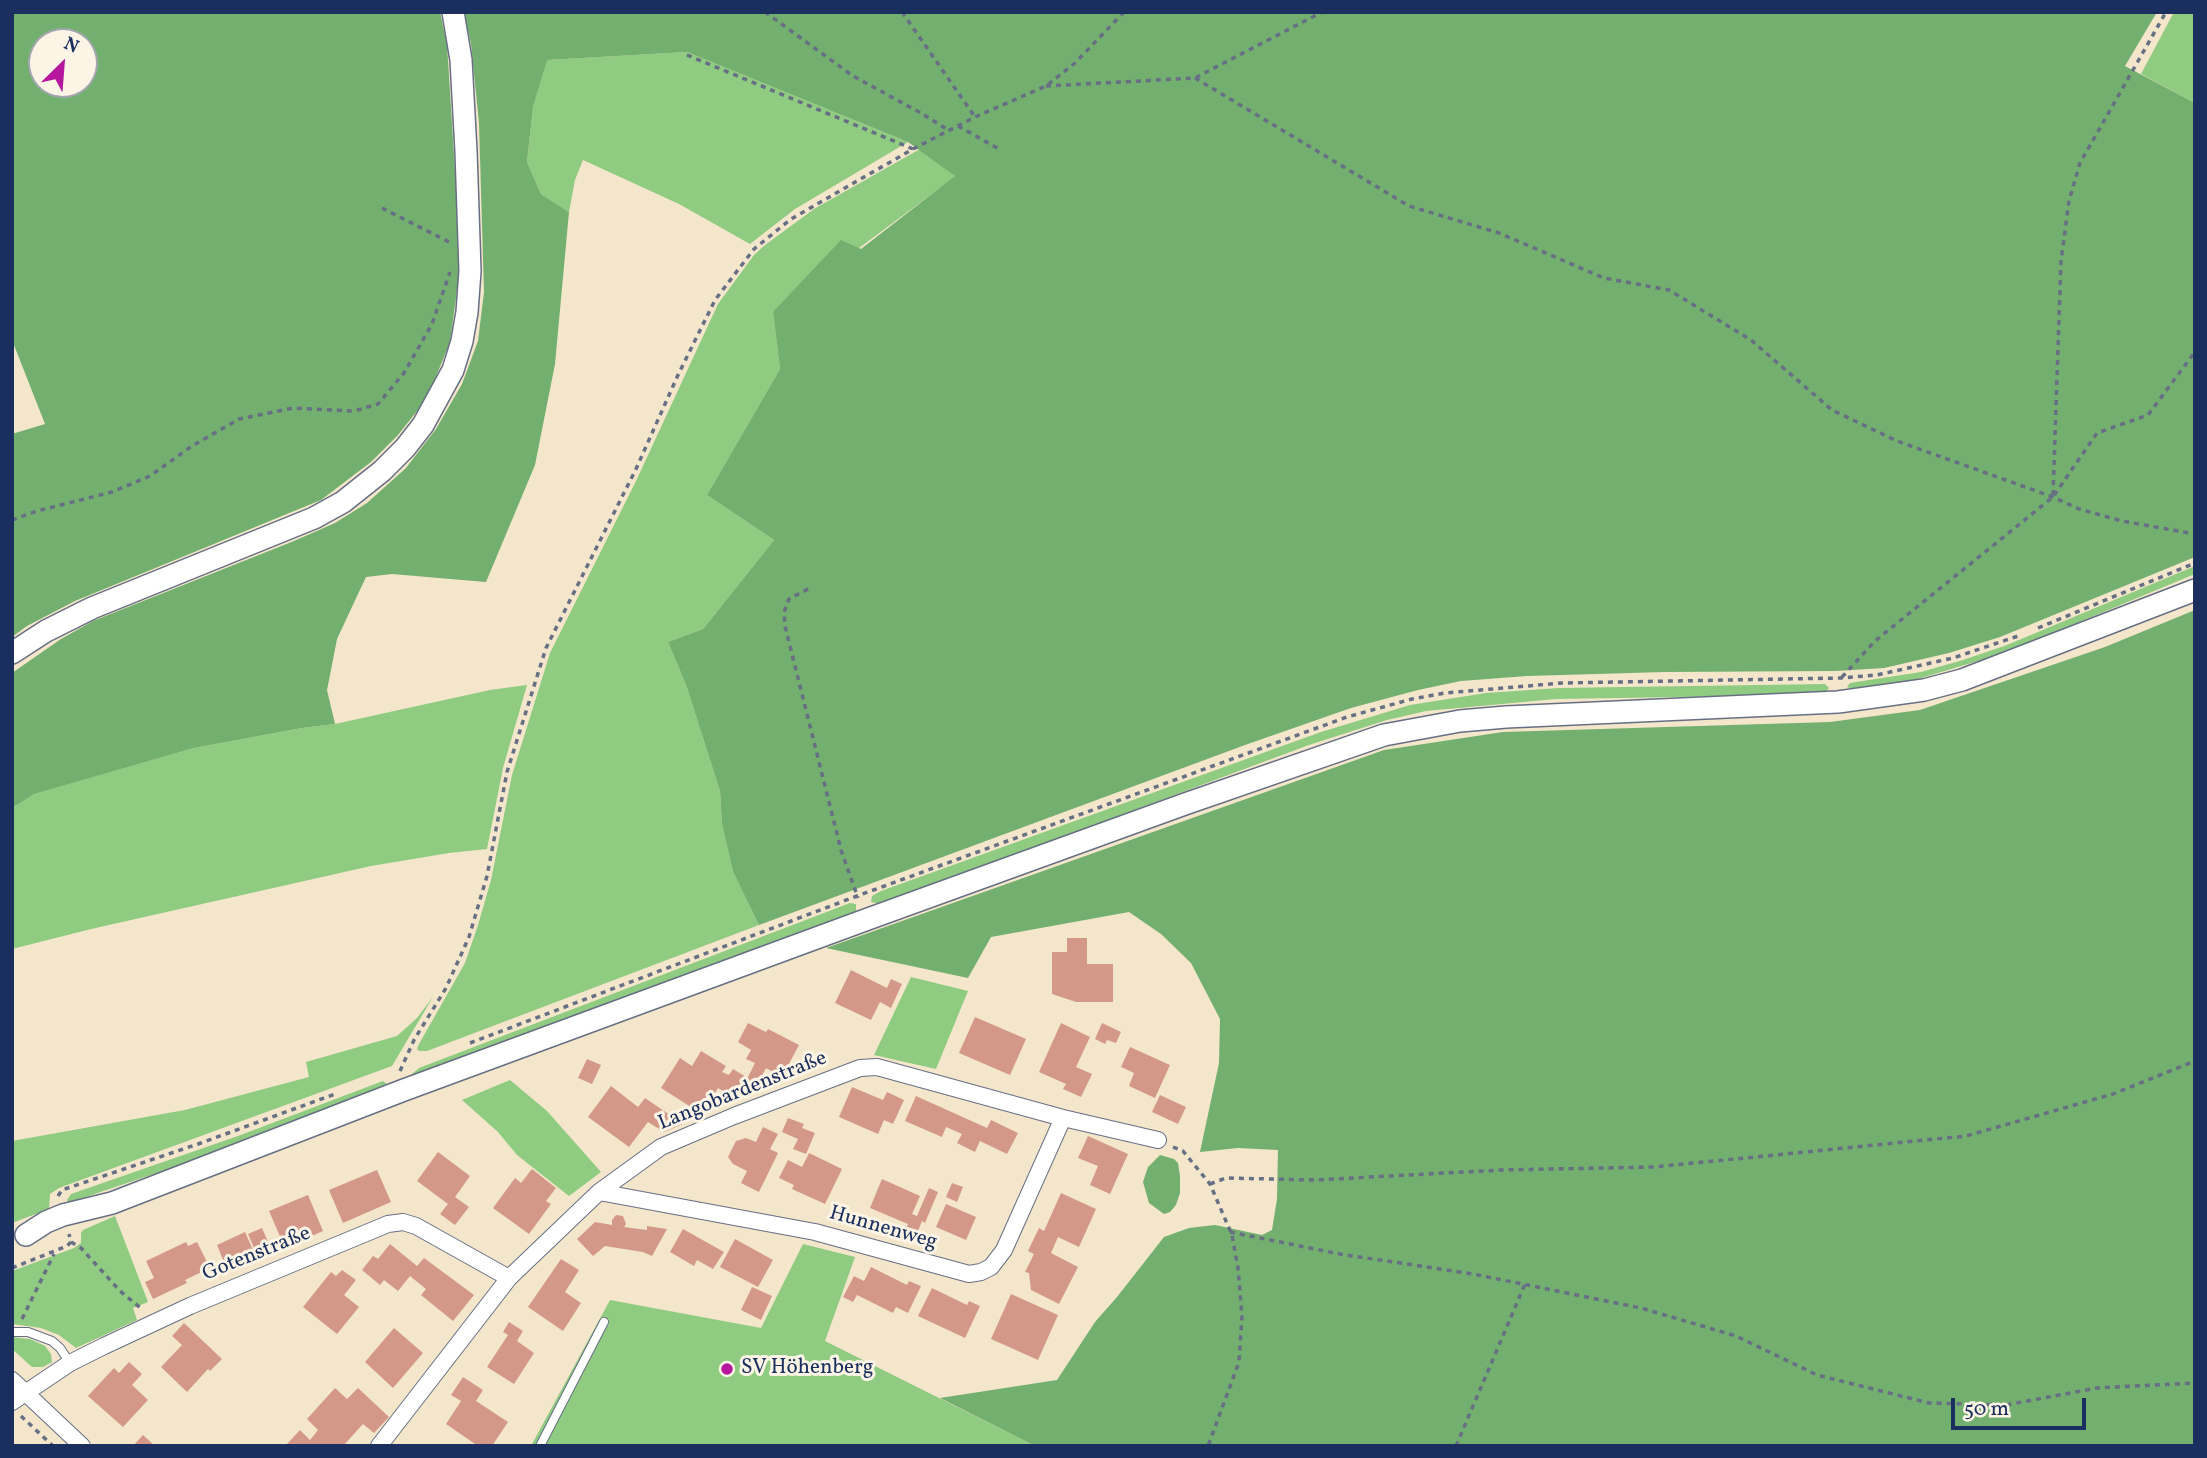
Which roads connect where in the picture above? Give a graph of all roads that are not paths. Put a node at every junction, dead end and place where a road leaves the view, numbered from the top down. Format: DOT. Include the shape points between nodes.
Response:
graph roads {
  1 [pos="453,12"];
  2 [pos="2195,590"];
  3 [pos="12,653"];
  4 [pos="1063,1118"];
  5 [pos="1158,1140"];
  6 [pos="599,1192"];
  7 [pos="19,1238"];
  8 [pos="509,1278"];
  9 [pos="604,1322"];
  10 [pos="15,1332"];
  11 [pos="70,1363"];
  12 [pos="12,1380"];
  13 [pos="18,1402"];
  14 [pos="82,1446"];
  15 [pos="379,1446"];
  16 [pos="540,1446"];
  1 -- 3 [label="main road" via="461,60 470,242 467,312 453,370 423,425 383,471 343,502 92,608"];
  2 -- 7 [label="main road" via="1962,680 1924,690 1838,702 1506,717 1384,735 880,914 112,1203 63,1215"];
  4 -- 5 [label="street, Langobardenstraße"];
  4 -- 6 [label="street, Langobardenstraße" via="868,1067 734,1115 661,1147"];
  4 -- 6 [label="street, Hunnenweg" via="1004,1250 990,1267 970,1274 815,1232"];
  6 -- 8 [label="street, Langobardenstraße"];
  8 -- 11 [label="street, Gotenstraße" via="416,1226 388,1224 157,1321"];
  8 -- 15 [label="street, Langobardenstraße"];
  9 -- 16 [label="lane"];
  10 -- 11 [label="lane" via="52,1341"];
  11 -- 13 [label="street, Gotenstraße"];
  12 -- 13 [label="street"];
  13 -- 14 [label="street"];
}
